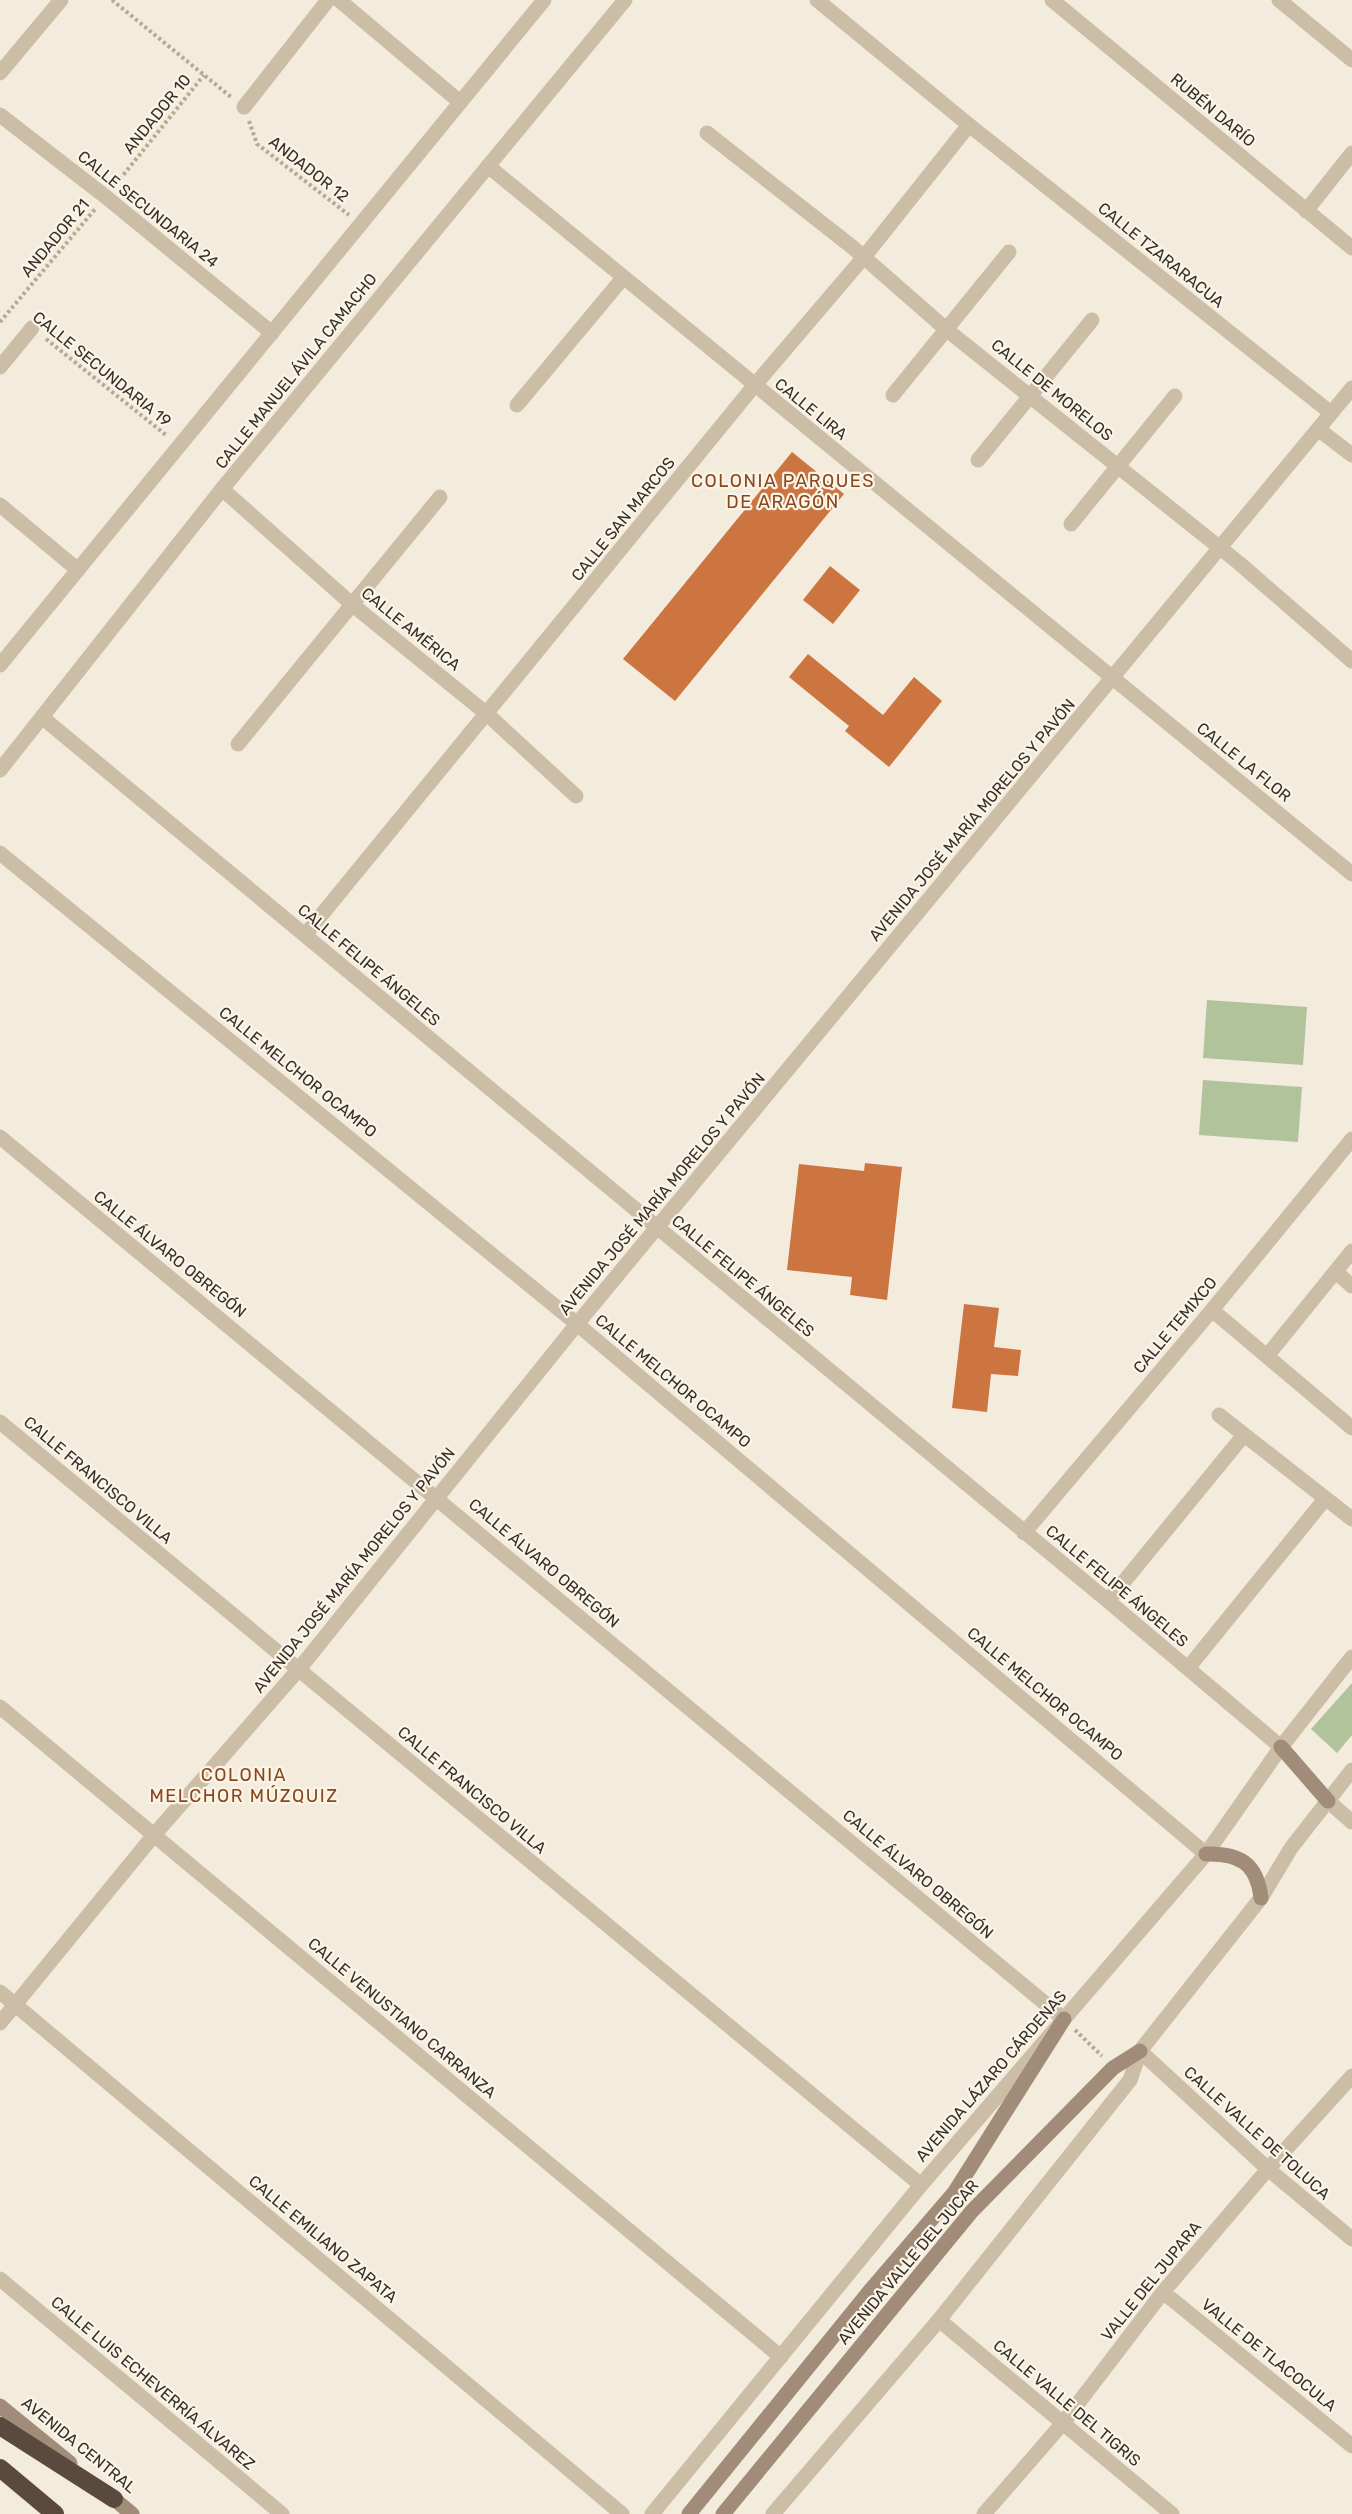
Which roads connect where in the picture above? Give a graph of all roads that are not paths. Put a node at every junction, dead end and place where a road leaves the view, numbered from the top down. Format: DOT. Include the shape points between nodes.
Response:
graph roads {
  1 [pos="61,0"];
  2 [pos="328,0"];
  3 [pos="339,0"];
  4 [pos="544,0"];
  5 [pos="625,0"];
  6 [pos="817,0"];
  7 [pos="1052,0"];
  8 [pos="1282,1"];
  9 [pos="1352,60"];
  10 [pos="0,73"];
  11 [pos="460,102"];
  12 [pos="244,107"];
  13 [pos="0,115"];
  14 [pos="969,125"];
  15 [pos="707,133"];
  16 [pos="1352,153"];
  17 [pos="488,166"];
  18 [pos="1306,211"];
  19 [pos="1352,248"];
  20 [pos="1009,252"];
  21 [pos="864,257"];
  22 [pos="623,278"];
  23 [pos="1092,320"];
  24 [pos="32,328"];
  25 [pos="947,330"];
  26 [pos="272,333"];
  27 [pos="0,367"];
  28 [pos="754,386"];
  29 [pos="1352,388"];
  30 [pos="1029,394"];
  31 [pos="893,395"];
  32 [pos="1175,396"];
  33 [pos="518,405"];
  34 [pos="1331,413"];
  35 [pos="1318,429"];
  36 [pos="1352,455"];
  37 [pos="978,460"];
  38 [pos="1118,467"];
  39 [pos="222,489"];
  40 [pos="441,497"];
  41 [pos="0,505"];
  42 [pos="1071,524"];
  43 [pos="1220,548"];
  44 [pos="78,570"];
  45 [pos="354,606"];
  46 [pos="1352,661"];
  47 [pos="0,665"];
  48 [pos="1112,678"];
  49 [pos="487,714"];
  50 [pos="43,718"];
  51 [pos="238,744"];
  52 [pos="0,770"];
  53 [pos="576,796"];
  54 [pos="0,853"];
  55 [pos="1352,874"];
  56 [pos="305,935"];
  57 [pos="0,1137"];
  58 [pos="1352,1139"];
  59 [pos="658,1229"];
  60 [pos="1352,1251"];
  61 [pos="1336,1272"];
  62 [pos="1352,1286"];
  63 [pos="1212,1310"];
  64 [pos="577,1324"];
  65 [pos="1267,1356"];
  66 [pos="1218,1415"];
  67 [pos="0,1422"];
  68 [pos="1352,1428"];
  69 [pos="1244,1435"];
  70 [pos="438,1498"];
  71 [pos="1325,1499"];
  72 [pos="1352,1519"];
  73 [pos="1024,1533"];
  74 [pos="1108,1600"];
  75 [pos="1352,1657"];
  76 [pos="1188,1668"];
  77 [pos="299,1669"];
  78 [pos="0,1707"];
  79 [pos="1281,1747"];
  80 [pos="1352,1770"];
  81 [pos="1328,1801"];
  82 [pos="1352,1822"];
  83 [pos="154,1835"];
  84 [pos="1206,1854"];
  85 [pos="1261,1898"];
  86 [pos="0,1992"];
  87 [pos="15,2004"];
  88 [pos="1064,2019"];
  89 [pos="0,2023"];
  90 [pos="1140,2051"];
  91 [pos="1352,2076"];
  92 [pos="1268,2169"];
  93 [pos="921,2185"];
  94 [pos="1352,2239"];
  95 [pos="0,2279"];
  96 [pos="1163,2292"];
  97 [pos="939,2320"];
  98 [pos="780,2357"];
  99 [pos="0,2406"];
  100 [pos="1063,2423"];
  101 [pos="0,2426"];
  102 [pos="1352,2446"];
  103 [pos="0,2468"];
  104 [pos="114,2499"];
  105 [pos="55,2514"];
  106 [pos="132,2514"];
  107 [pos="282,2514"];
  108 [pos="622,2514"];
  109 [pos="652,2514"];
  110 [pos="689,2514"];
  111 [pos="723,2514"];
  112 [pos="773,2514"];
  113 [pos="984,2514"];
  114 [pos="1172,2514"];
  1 -- 10 [label="street"];
  2 -- 12 [label="street"];
  3 -- 11 [label="street"];
  4 -- 11 [label="street"];
  5 -- 17 [label="street, CALLE MANUEL ÁVILA CAMACHO"];
  6 -- 14 [label="street, CALLE TZARARACUA"];
  7 -- 18 [label="street, RUBÉN DARÍO"];
  8 -- 9 [label="street"];
  11 -- 26 [label="street"];
  13 -- 26 [label="street, CALLE SECUNDARIA 24"];
  14 -- 21 [label="street, CALLE SAN MARCOS"];
  14 -- 34 [label="street, CALLE TZARARACUA"];
  15 -- 21 [label="street, CALLE DE MORELOS"];
  16 -- 18 [label="street"];
  17 -- 22 [label="street, CALLE LIRA"];
  17 -- 39 [label="street, CALLE MANUEL ÁVILA CAMACHO"];
  18 -- 19 [label="street, RUBÉN DARÍO"];
  20 -- 25 [label="street"];
  21 -- 25 [label="street, CALLE DE MORELOS"];
  21 -- 28 [label="street, CALLE SAN MARCOS"];
  22 -- 28 [label="street, CALLE LIRA"];
  22 -- 33 [label="street"];
  23 -- 30 [label="street"];
  24 -- 27 [label="street"];
  25 -- 30 [label="street, CALLE DE MORELOS"];
  25 -- 31 [label="street"];
  26 -- 44 [label="street"];
  28 -- 48 [label="street, CALLE LIRA"];
  28 -- 49 [label="street, CALLE SAN MARCOS"];
  29 -- 34 [label="street, AVENIDA JOSÉ MARÍA MORELOS Y PAVÓN"];
  30 -- 37 [label="street"];
  30 -- 38 [label="street, CALLE DE MORELOS"];
  32 -- 38 [label="street"];
  34 -- 35 [label="street, AVENIDA JOSÉ MARÍA MORELOS Y PAVÓN"];
  35 -- 36 [label="street"];
  35 -- 43 [label="street, AVENIDA JOSÉ MARÍA MORELOS Y PAVÓN"];
  38 -- 42 [label="street"];
  38 -- 43 [label="street, CALLE DE MORELOS"];
  39 -- 45 [label="street, CALLE AMÉRICA"];
  39 -- 50 [label="street, CALLE MANUEL ÁVILA CAMACHO"];
  40 -- 45 [label="street"];
  41 -- 44 [label="street"];
  43 -- 46 [label="street, CALLE DE MORELOS"];
  43 -- 48 [label="street, AVENIDA JOSÉ MARÍA MORELOS Y PAVÓN"];
  44 -- 47 [label="street"];
  45 -- 49 [label="street, CALLE AMÉRICA"];
  45 -- 51 [label="street"];
  48 -- 55 [label="street, CALLE LA FLOR"];
  48 -- 59 [label="street, AVENIDA JOSÉ MARÍA MORELOS Y PAVÓN"];
  49 -- 53 [label="street, CALLE AMÉRICA"];
  49 -- 56 [label="street, CALLE SAN MARCOS"];
  50 -- 52 [label="street, CALLE MANUEL ÁVILA CAMACHO"];
  50 -- 56 [label="street, CALLE FELIPE ÁNGELES"];
  54 -- 64 [label="street, CALLE MELCHOR OCAMPO"];
  56 -- 59 [label="street, CALLE FELIPE ÁNGELES"];
  57 -- 70 [label="street, CALLE ÁLVARO OBREGÓN"];
  58 -- 63 [label="street, CALLE TEMIXCO"];
  59 -- 64 [label="street, AVENIDA JOSÉ MARÍA MORELOS Y PAVÓN"];
  59 -- 73 [label="street, CALLE FELIPE ÁNGELES"];
  60 -- 61 [label="street"];
  61 -- 62 [label="street"];
  61 -- 65 [label="street"];
  63 -- 65 [label="street"];
  63 -- 73 [label="street, CALLE TEMIXCO"];
  64 -- 70 [label="street, AVENIDA JOSÉ MARÍA MORELOS Y PAVÓN"];
  64 -- 84 [label="street, CALLE MELCHOR OCAMPO"];
  65 -- 68 [label="street"];
  66 -- 69 [label="street"];
  67 -- 77 [label="street, CALLE FRANCISCO VILLA"];
  69 -- 71 [label="street"];
  69 -- 74 [label="street"];
  70 -- 77 [label="street, AVENIDA JOSÉ MARÍA MORELOS Y PAVÓN"];
  70 -- 88 [label="street, CALLE ÁLVARO OBREGÓN"];
  71 -- 72 [label="street"];
  71 -- 76 [label="street"];
  73 -- 74 [label="street, CALLE FELIPE ÁNGELES"];
  74 -- 76 [label="street, CALLE FELIPE ÁNGELES"];
  75 -- 79 [label="street, AVENIDA LÁZARO CÁRDENAS"];
  76 -- 79 [label="street, CALLE FELIPE ÁNGELES"];
  77 -- 83 [label="street, AVENIDA JOSÉ MARÍA MORELOS Y PAVÓN"];
  77 -- 93 [label="street, CALLE FRANCISCO VILLA"];
  78 -- 83 [label="street, CALLE VENUSTIANO CARRANZA"];
  79 -- 81 [label="main road"];
  79 -- 84 [label="street, AVENIDA LÁZARO CÁRDENAS"];
  80 -- 81 [label="street"];
  81 -- 82 [label="street"];
  81 -- 85 [label="street" via="1291,1848"];
  83 -- 87 [label="street, AVENIDA JOSÉ MARÍA MORELOS Y PAVÓN"];
  83 -- 98 [label="street, CALLE VENUSTIANO CARRANZA"];
  84 -- 85 [label="main road" via="1224,1853 1248,1864 1259,1882"];
  84 -- 88 [label="street, AVENIDA LÁZARO CÁRDENAS"];
  85 -- 90 [label="street"];
  86 -- 87 [label="street, CALLE EMILIANO ZAPATA"];
  87 -- 89 [label="street, AVENIDA JOSÉ MARÍA MORELOS Y PAVÓN"];
  87 -- 108 [label="street, CALLE EMILIANO ZAPATA"];
  88 -- 93 [label="street, AVENIDA LÁZARO CÁRDENAS"];
  88 -- 110 [label="main road, AVENIDA VALLE DEL JUCAR" via="954,2193"];
  90 -- 92 [label="street, CALLE VALLE DE TOLUCA"];
  90 -- 97 [label="street" via="1130,2080"];
  90 -- 111 [label="main road, AVENIDA VALLE DEL JUCAR" via="1113,2067 972,2211"];
  91 -- 92 [label="street, VALLE DEL JUPARA"];
  92 -- 94 [label="street, CALLE VALLE DE TOLUCA"];
  92 -- 96 [label="street, VALLE DEL JUPARA"];
  93 -- 98 [label="street, AVENIDA LÁZARO CÁRDENAS"];
  95 -- 107 [label="street, CALLE LUIS ECHEVERRÍA ÁLVAREZ"];
  96 -- 100 [label="street, VALLE DEL JUPARA"];
  96 -- 102 [label="street, VALLE DE TLACOCULA"];
  97 -- 100 [label="street, CALLE VALLE DEL TIGRIS"];
  97 -- 112 [label="street"];
  98 -- 109 [label="street, AVENIDA LÁZARO CÁRDENAS"];
  99 -- 104 [label="main road, AVENIDA CENTRAL"];
  100 -- 113 [label="street, VALLE DEL JUPARA"];
  100 -- 114 [label="street, CALLE VALLE DEL TIGRIS"];
  101 -- 104 [label="highway"];
  103 -- 105 [label="highway"];
  104 -- 106 [label="main road, AVENIDA CENTRAL"];
}
